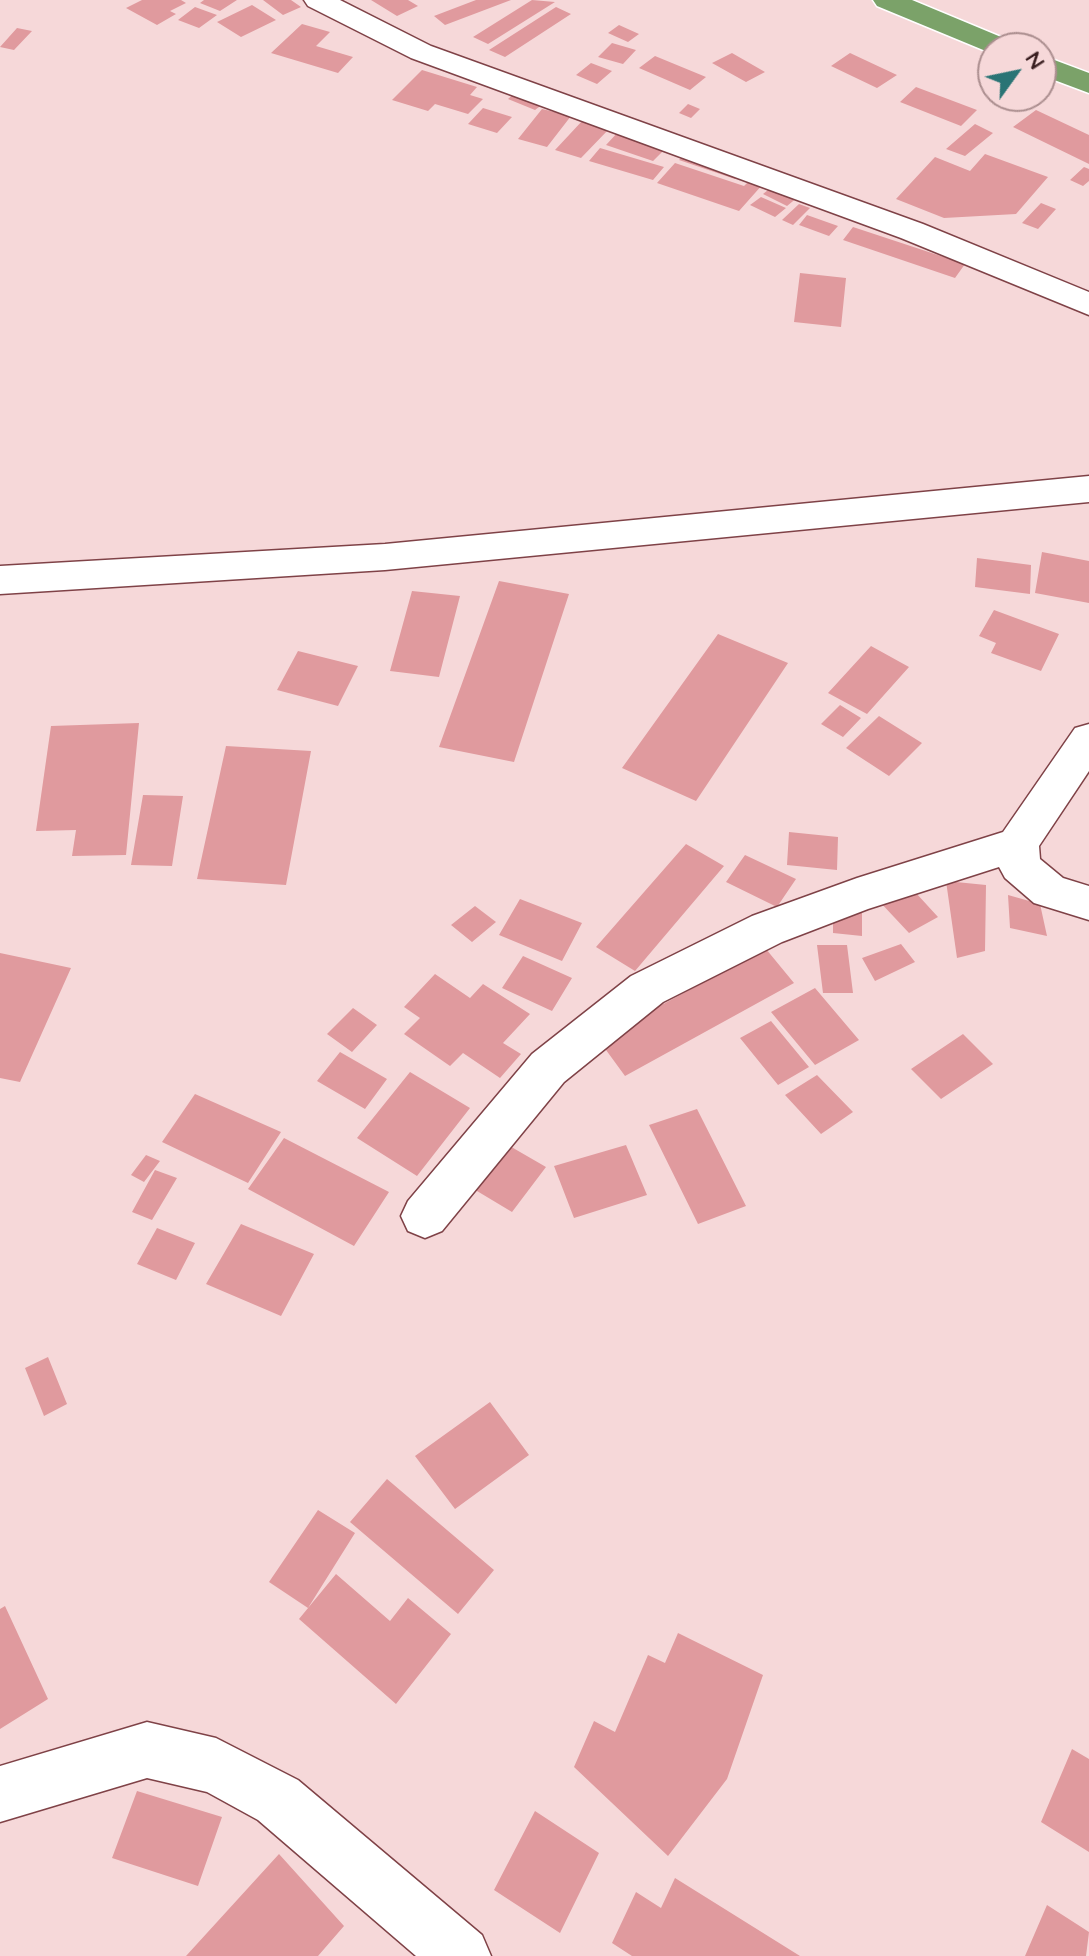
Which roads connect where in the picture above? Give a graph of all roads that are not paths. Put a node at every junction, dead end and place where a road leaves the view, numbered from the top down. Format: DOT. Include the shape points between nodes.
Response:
graph roads {
  1 [pos="318,0"];
  2 [pos="887,0"];
  3 [pos="977,37"];
  4 [pos="1057,71"];
  5 [pos="1089,84"];
  6 [pos="1089,304"];
  7 [pos="1089,489"];
  8 [pos="0,580"];
  9 [pos="1089,739"];
  10 [pos="1018,844"];
  11 [pos="1089,903"];
  12 [pos="425,1216"];
  13 [pos="0,1794"];
  14 [pos="461,1956"];
  1 -- 6 [label="street" via="421,52 912,231"];
  2 -- 3 [label="highway"];
  4 -- 5 [label="highway"];
  7 -- 8 [label="street" via="385,557"];
  9 -- 10 [label="street"];
  10 -- 11 [label="street" via="1020,866 1049,891"];
  10 -- 12 [label="street" via="767,929 647,989 548,1068"];
  13 -- 14 [label="street" via="147,1750 216,1766 278,1800"];
}
